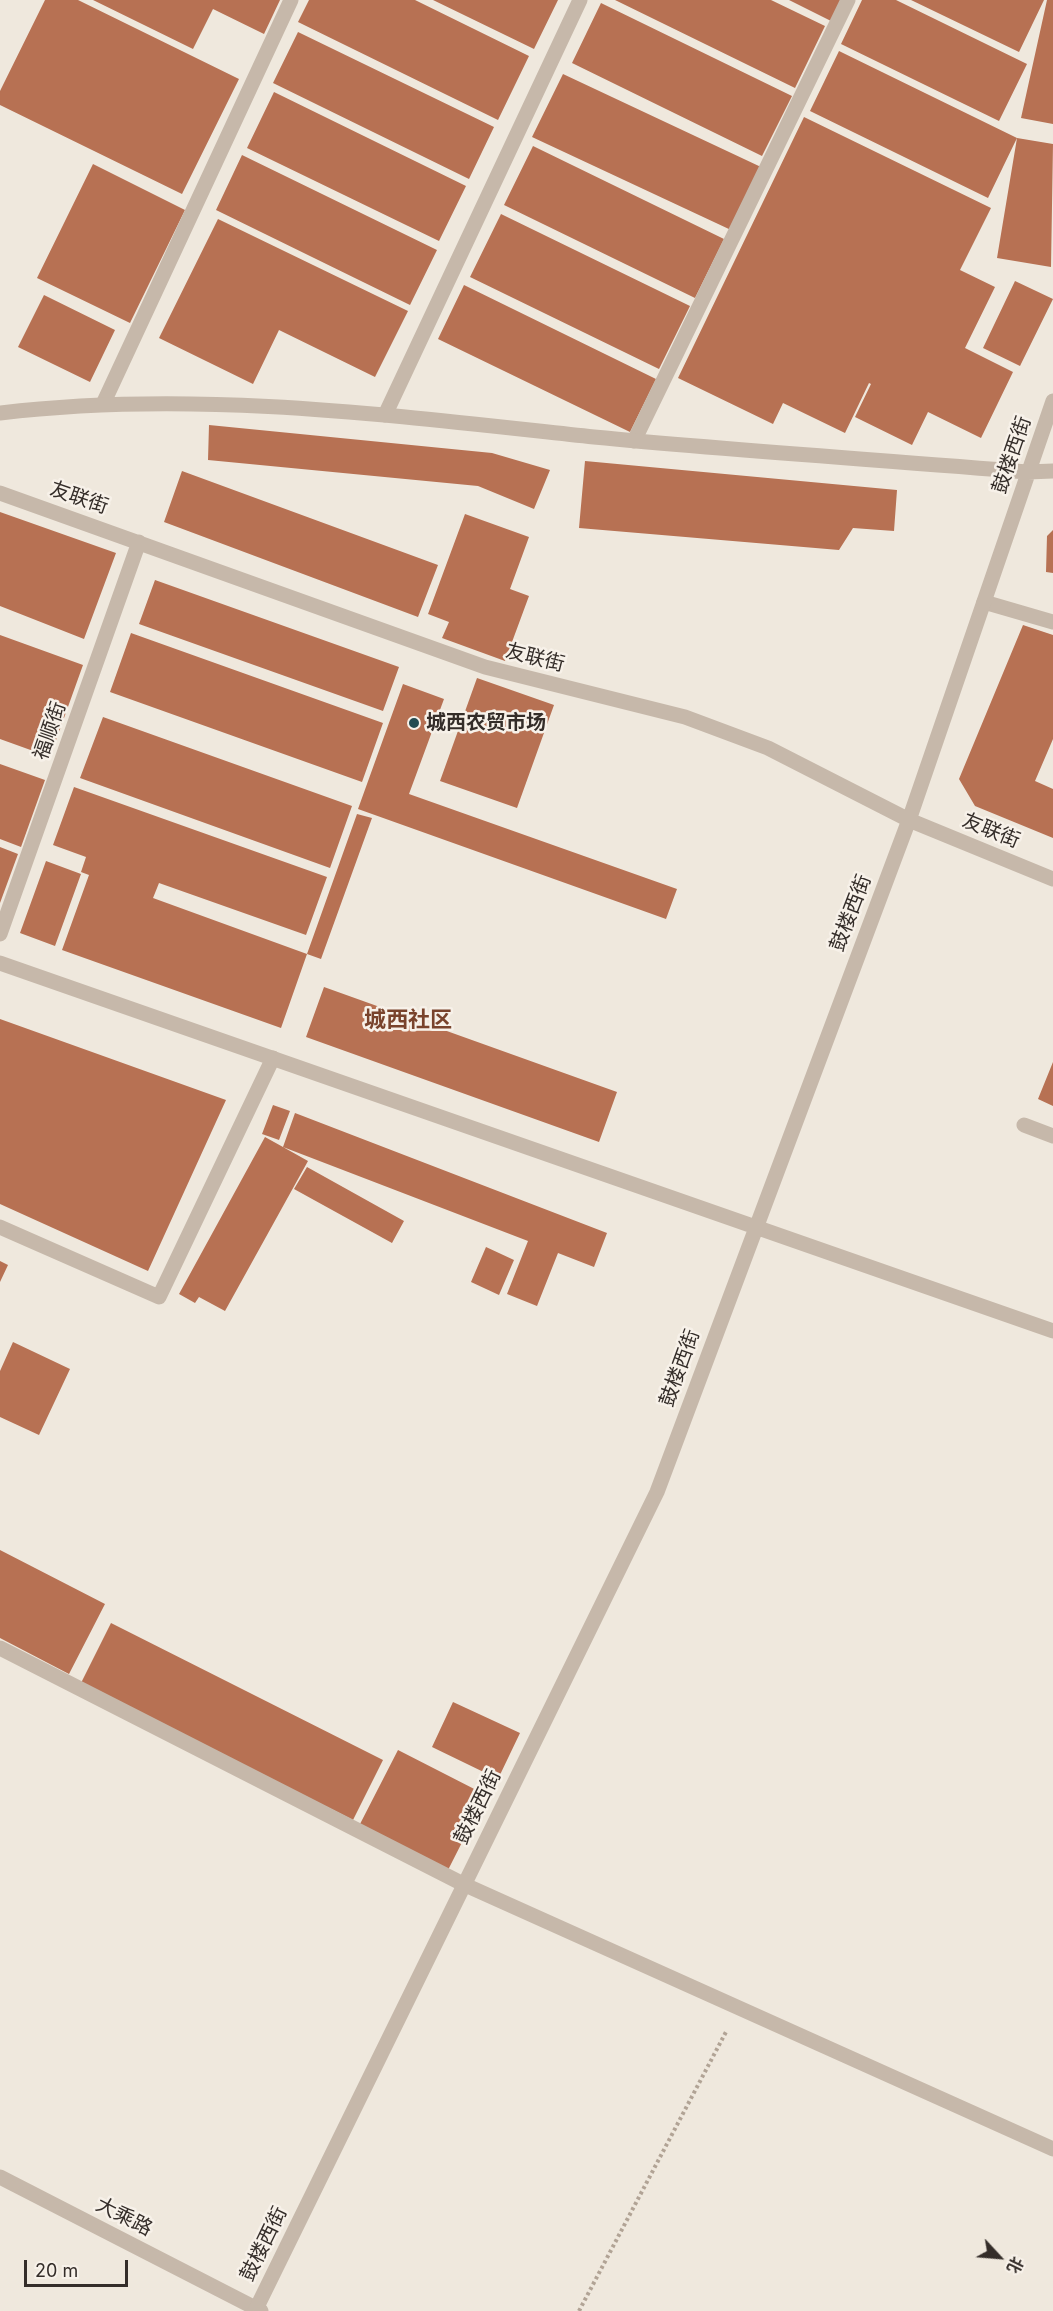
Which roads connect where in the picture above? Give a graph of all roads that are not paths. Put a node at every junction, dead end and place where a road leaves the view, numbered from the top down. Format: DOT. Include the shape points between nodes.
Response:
graph roads {
  1 [pos="291,0"];
  2 [pos="580,0"];
  3 [pos="848,0"];
  4 [pos="1053,401"];
  5 [pos="103,404"];
  6 [pos="0,413"];
  7 [pos="385,415"];
  8 [pos="634,441"];
  9 [pos="1053,471"];
  10 [pos="1028,472"];
  11 [pos="0,493"];
  12 [pos="139,542"];
  13 [pos="984,602"];
  14 [pos="1053,622"];
  15 [pos="909,820"];
  16 [pos="1053,879"];
  17 [pos="0,934"];
  18 [pos="0,963"];
  19 [pos="273,1058"];
  20 [pos="1024,1125"];
  21 [pos="1053,1136"];
  22 [pos="0,1227"];
  23 [pos="754,1227"];
  24 [pos="1053,1331"];
  25 [pos="0,1648"];
  26 [pos="463,1884"];
  27 [pos="1053,2149"];
  28 [pos="0,2177"];
  29 [pos="257,2310"];
  1 -- 5 [label="street"];
  2 -- 7 [label="street"];
  3 -- 8 [label="street"];
  4 -- 10 [label="street, 鼓楼西街"];
  5 -- 6 [label="street"];
  5 -- 7 [label="street" via="218,405"];
  7 -- 8 [label="street"];
  8 -- 10 [label="street"];
  9 -- 10 [label="street"];
  10 -- 13 [label="street, 鼓楼西街"];
  11 -- 12 [label="street, 友联街"];
  12 -- 15 [label="street, 友联街" via="484,667 685,717 768,748"];
  12 -- 17 [label="street, 福顺街"];
  13 -- 14 [label="street"];
  13 -- 15 [label="street, 鼓楼西街"];
  15 -- 16 [label="street, 友联街"];
  15 -- 23 [label="street, 鼓楼西街"];
  18 -- 19 [label="street"];
  19 -- 22 [label="street" via="159,1297"];
  19 -- 23 [label="street"];
  20 -- 21 [label="street"];
  23 -- 24 [label="street"];
  23 -- 26 [label="street, 鼓楼西街" via="657,1492"];
  25 -- 26 [label="street"];
  26 -- 27 [label="street"];
  26 -- 29 [label="street, 鼓楼西街"];
  28 -- 29 [label="street, 大乘路"];
}
